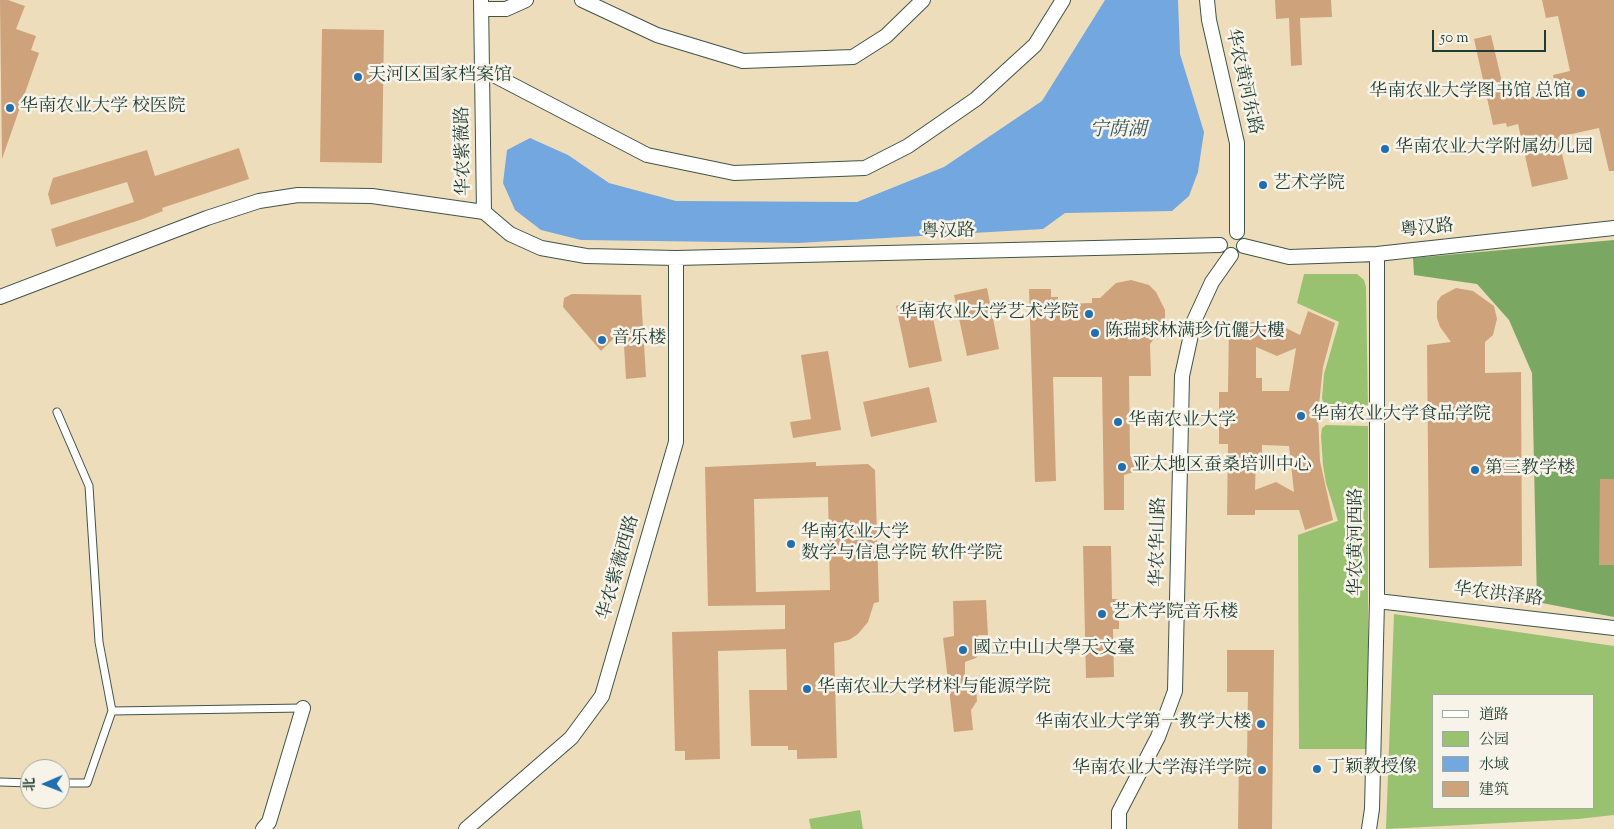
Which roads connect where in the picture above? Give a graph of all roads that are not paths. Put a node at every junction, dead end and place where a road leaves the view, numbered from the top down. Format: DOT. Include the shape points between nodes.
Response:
graph roads {
  1 [pos="526,0"];
  2 [pos="582,0"];
  3 [pos="923,0"];
  4 [pos="1063,0"];
  5 [pos="1207,0"];
  6 [pos="481,4"];
  7 [pos="482,69"];
  8 [pos="484,212"];
  9 [pos="1614,228"];
  10 [pos="1237,232"];
  11 [pos="1220,245"];
  12 [pos="1244,246"];
  13 [pos="1377,254"];
  14 [pos="1231,255"];
  15 [pos="676,258"];
  16 [pos="0,297"];
  17 [pos="57,412"];
  18 [pos="1377,601"];
  19 [pos="1614,628"];
  20 [pos="303,708"];
  21 [pos="112,711"];
  22 [pos="0,782"];
  23 [pos="20,782"];
  24 [pos="70,783"];
  25 [pos="263,829"];
  26 [pos="466,829"];
  27 [pos="1119,829"];
  28 [pos="1369,829"];
  1 -- 6 [label="street" via="506,9"];
  2 -- 3 [label="street" via="657,36 744,61 853,57 886,36"];
  4 -- 7 [label="street" via="1035,45 976,99 908,146 865,168 734,173 647,155"];
  5 -- 10 [label="street, 华农黄河东路" via="1237,143"];
  6 -- 7 [label="street, 华农紫薇路"];
  7 -- 8 [label="street, 华农紫薇路"];
  8 -- 15 [label="street, 粤汉路" via="510,234 541,248 586,256"];
  8 -- 16 [label="street" via="372,196 298,194 259,201 207,218"];
  9 -- 13 [label="street, 粤汉路"];
  10 -- 11 [label="street" via="1226,232"];
  10 -- 12 [label="street" via="1243,238"];
  11 -- 14 [label="street" via="1223,252"];
  11 -- 15 [label="street, 粤汉路"];
  12 -- 13 [label="street, 粤汉路" via="1289,257"];
  12 -- 14 [label="street" via="1239,253"];
  13 -- 18 [label="street, 华农黄河西路"];
  14 -- 27 [label="street, 华农华山路" via="1212,282 1194,321 1182,376 1175,691 1158,736 1119,812"];
  15 -- 26 [label="street, 华农紫薇西路" via="676,442 602,696 571,738"];
  17 -- 21 [label="lane" via="89,486 99,642"];
  18 -- 19 [label="street, 华农洪泽路"];
  18 -- 28 [label="street, 华农黄河西路"];
  20 -- 21 [label="lane"];
  20 -- 25 [label="street" via="269,822"];
  21 -- 24 [label="lane" via="87,783"];
  22 -- 23 [label="lane"];
}
